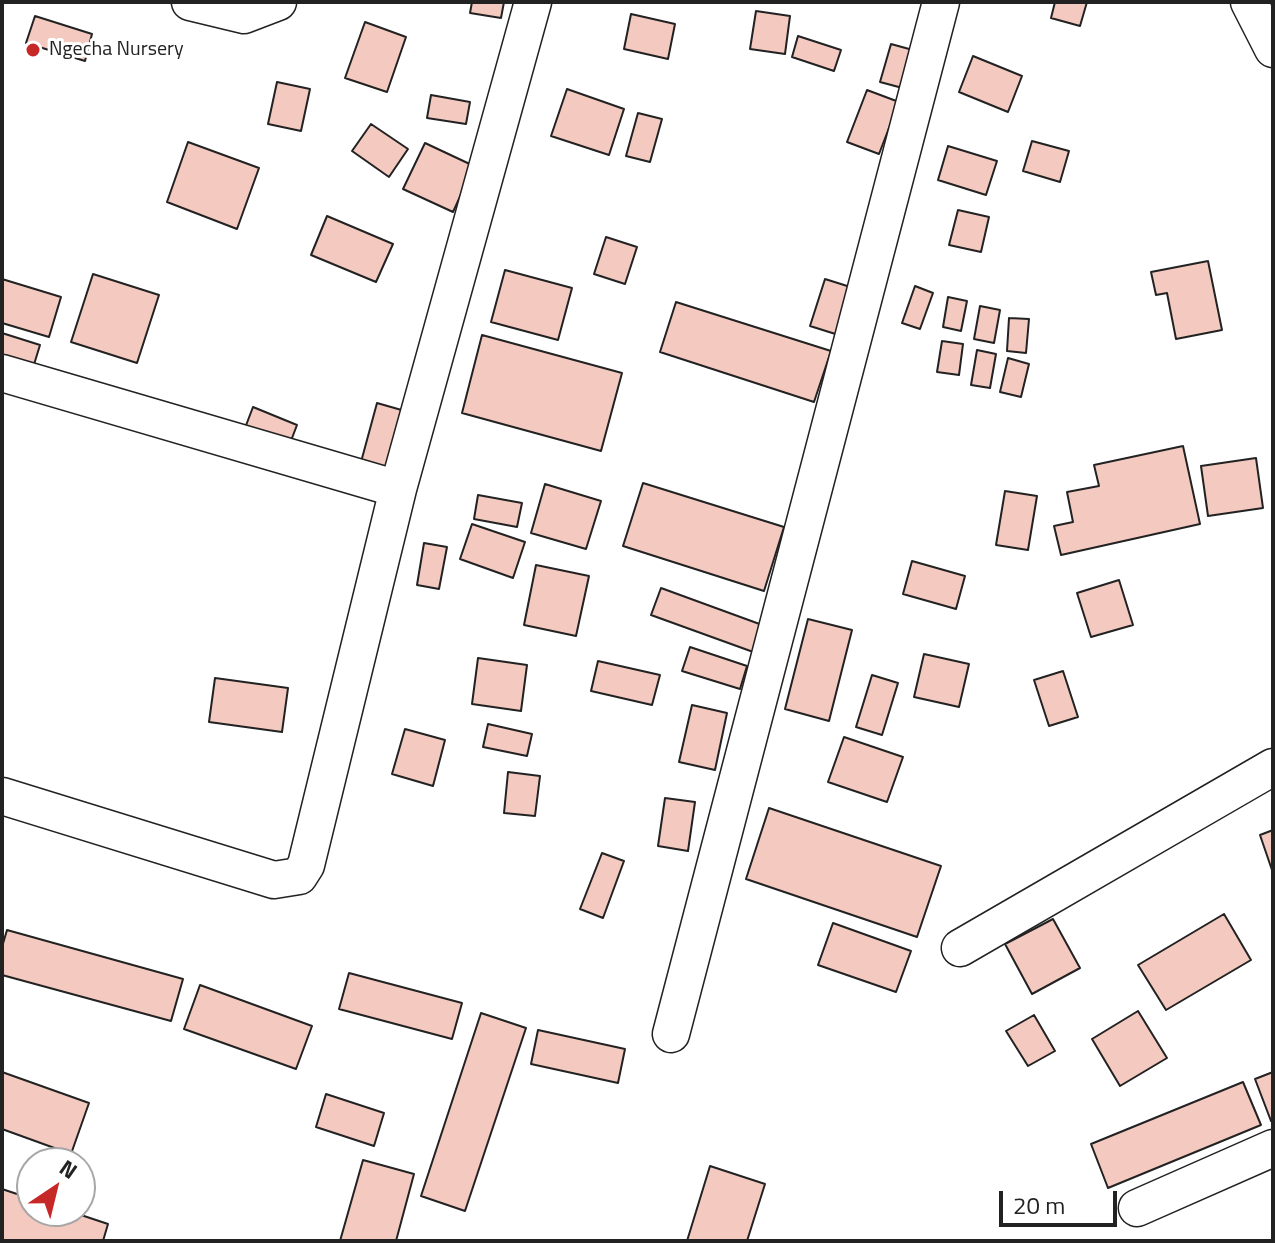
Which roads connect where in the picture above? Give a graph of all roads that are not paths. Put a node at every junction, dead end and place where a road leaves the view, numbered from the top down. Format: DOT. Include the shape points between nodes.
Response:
graph roads {
  1 [pos="190,2"];
  2 [pos="278,2"];
  3 [pos="533,2"];
  4 [pos="941,2"];
  5 [pos="1249,2"];
  6 [pos="1273,49"];
  7 [pos="2,373"];
  8 [pos="398,489"];
  9 [pos="1273,767"];
  10 [pos="2,796"];
  11 [pos="960,948"];
  12 [pos="671,1034"];
  13 [pos="1273,1148"];
  14 [pos="1137,1208"];
  1 -- 2 [label="street" via="244,15"];
  3 -- 8 [label="street"];
  4 -- 12 [label="street"];
  5 -- 6 [label="street"];
  7 -- 8 [label="street"];
  8 -- 10 [label="street" via="306,865 299,876 274,880"];
  9 -- 11 [label="street"];
  13 -- 14 [label="street"];
}
